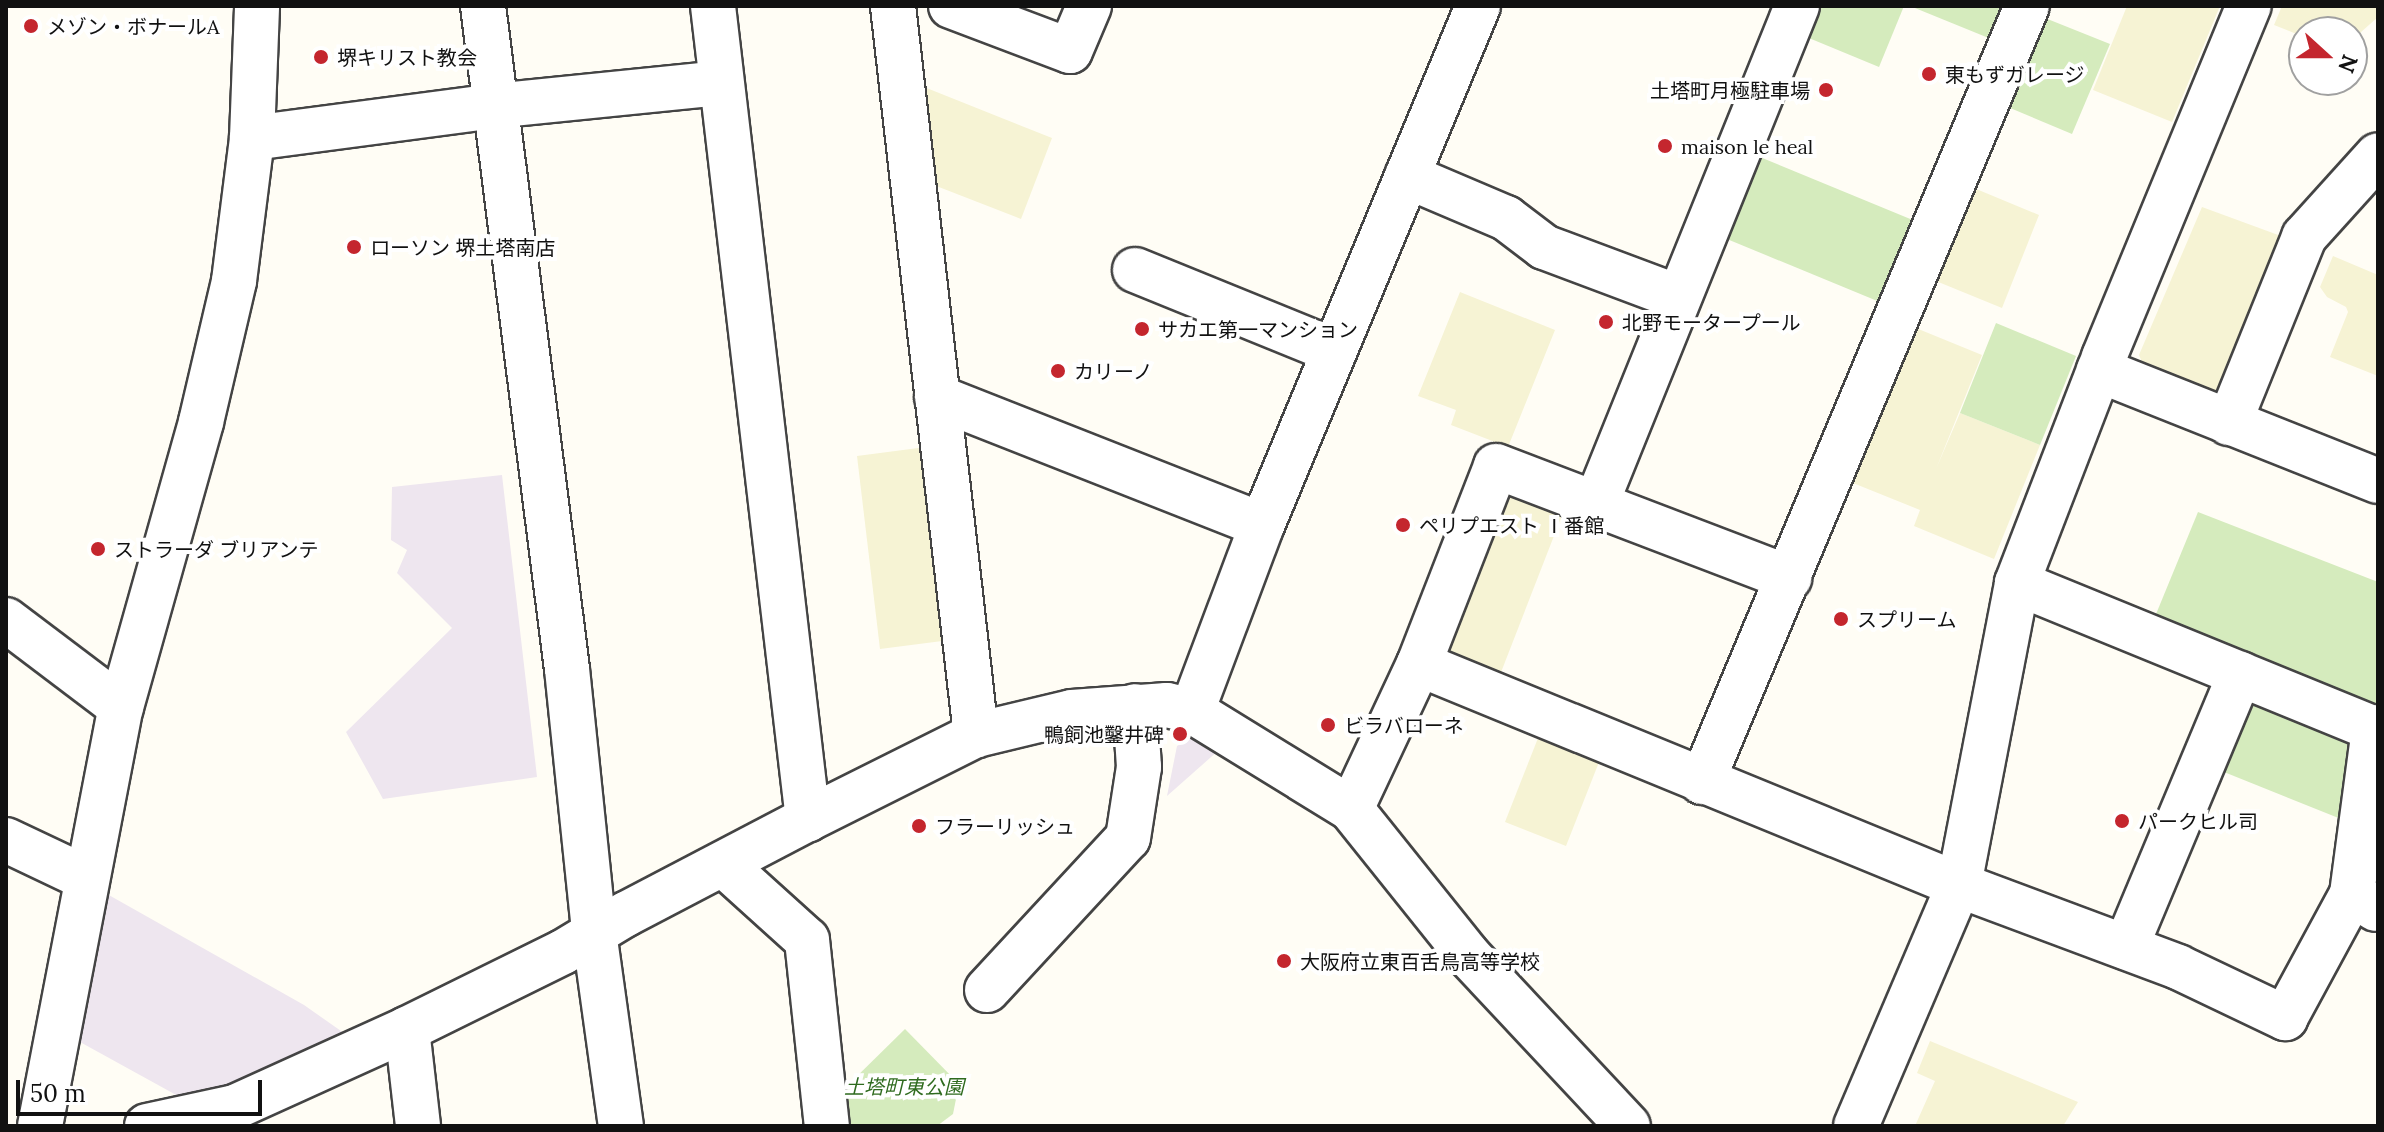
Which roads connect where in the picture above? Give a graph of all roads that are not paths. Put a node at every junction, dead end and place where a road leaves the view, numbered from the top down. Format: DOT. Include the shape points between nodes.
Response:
graph roads {
  1 [pos="257,6"];
  2 [pos="483,6"];
  3 [pos="713,6"];
  4 [pos="893,6"];
  5 [pos="951,6"];
  6 [pos="1089,6"];
  7 [pos="1478,6"];
  8 [pos="1797,6"];
  9 [pos="2027,6"];
  10 [pos="2249,6"];
  11 [pos="720,83"];
  12 [pos="494,106"];
  13 [pos="252,138"];
  14 [pos="1407,176"];
  15 [pos="2370,176"];
  16 [pos="1135,270"];
  17 [pos="1678,297"];
  18 [pos="1334,351"];
  19 [pos="2099,370"];
  20 [pos="937,397"];
  21 [pos="2229,423"];
  22 [pos="2378,481"];
  23 [pos="1596,504"];
  24 [pos="1262,525"];
  25 [pos="1789,578"];
  26 [pos="2017,583"];
  27 [pos="11,633"];
  28 [pos="1419,664"];
  29 [pos="2240,674"];
  30 [pos="1135,706"];
  31 [pos="121,707"];
  32 [pos="1192,711"];
  33 [pos="2376,728"];
  34 [pos="976,735"];
  35 [pos="1702,782"];
  36 [pos="1351,809"];
  37 [pos="808,819"];
  38 [pos="7,844"];
  39 [pos="723,864"];
  40 [pos="86,878"];
  41 [pos="1959,885"];
  42 [pos="2365,902"];
  43 [pos="594,932"];
  44 [pos="2126,947"];
  45 [pos="987,990"];
  46 [pos="407,1029"];
  47 [pos="40,1126"];
  48 [pos="147,1126"];
  49 [pos="418,1126"];
  50 [pos="621,1126"];
  51 [pos="827,1126"];
  52 [pos="1628,1126"];
  53 [pos="1856,1126"];
  1 -- 13 [label="street"];
  2 -- 12 [label="street"];
  3 -- 11 [label="street"];
  4 -- 20 [label="street"];
  5 -- 6 [label="street" via="1070,51"];
  7 -- 14 [label="street"];
  8 -- 17 [label="street"];
  9 -- 25 [label="street"];
  10 -- 19 [label="street"];
  11 -- 12 [label="street"];
  11 -- 37 [label="street"];
  12 -- 13 [label="street"];
  12 -- 43 [label="street" via="567,669"];
  13 -- 31 [label="street" via="234,281 201,422"];
  14 -- 17 [label="street" via="1506,218 1544,247"];
  14 -- 18 [label="street"];
  15 -- 21 [label="street" via="2304,237"];
  16 -- 18 [label="street"];
  17 -- 23 [label="street"];
  18 -- 24 [label="street"];
  19 -- 21 [label="street"];
  19 -- 26 [label="street"];
  20 -- 24 [label="street"];
  20 -- 34 [label="street"];
  21 -- 22 [label="street"];
  23 -- 25 [label="street"];
  23 -- 28 [label="street" via="1496,466"];
  24 -- 32 [label="street"];
  25 -- 35 [label="street"];
  26 -- 29 [label="street"];
  26 -- 41 [label="street"];
  27 -- 31 [label="street"];
  28 -- 35 [label="street"];
  28 -- 36 [label="street"];
  29 -- 33 [label="street"];
  29 -- 44 [label="street"];
  30 -- 32 [label="street"];
  30 -- 34 [label="street" via="1072,712"];
  30 -- 45 [label="street" via="1139,767 1128,838"];
  31 -- 40 [label="street"];
  32 -- 36 [label="street"];
  33 -- 42 [label="street"];
  34 -- 37 [label="street"];
  35 -- 41 [label="street"];
  36 -- 52 [label="street" via="1468,955"];
  37 -- 39 [label="street"];
  38 -- 40 [label="street"];
  39 -- 43 [label="street"];
  39 -- 51 [label="street" via="807,940"];
  40 -- 47 [label="street"];
  41 -- 44 [label="street"];
  41 -- 53 [label="street"];
  42 -- 44 [label="street" via="2285,1018"];
  43 -- 46 [label="street"];
  43 -- 50 [label="street"];
  46 -- 48 [label="street" via="235,1107"];
  46 -- 49 [label="street"];
}
